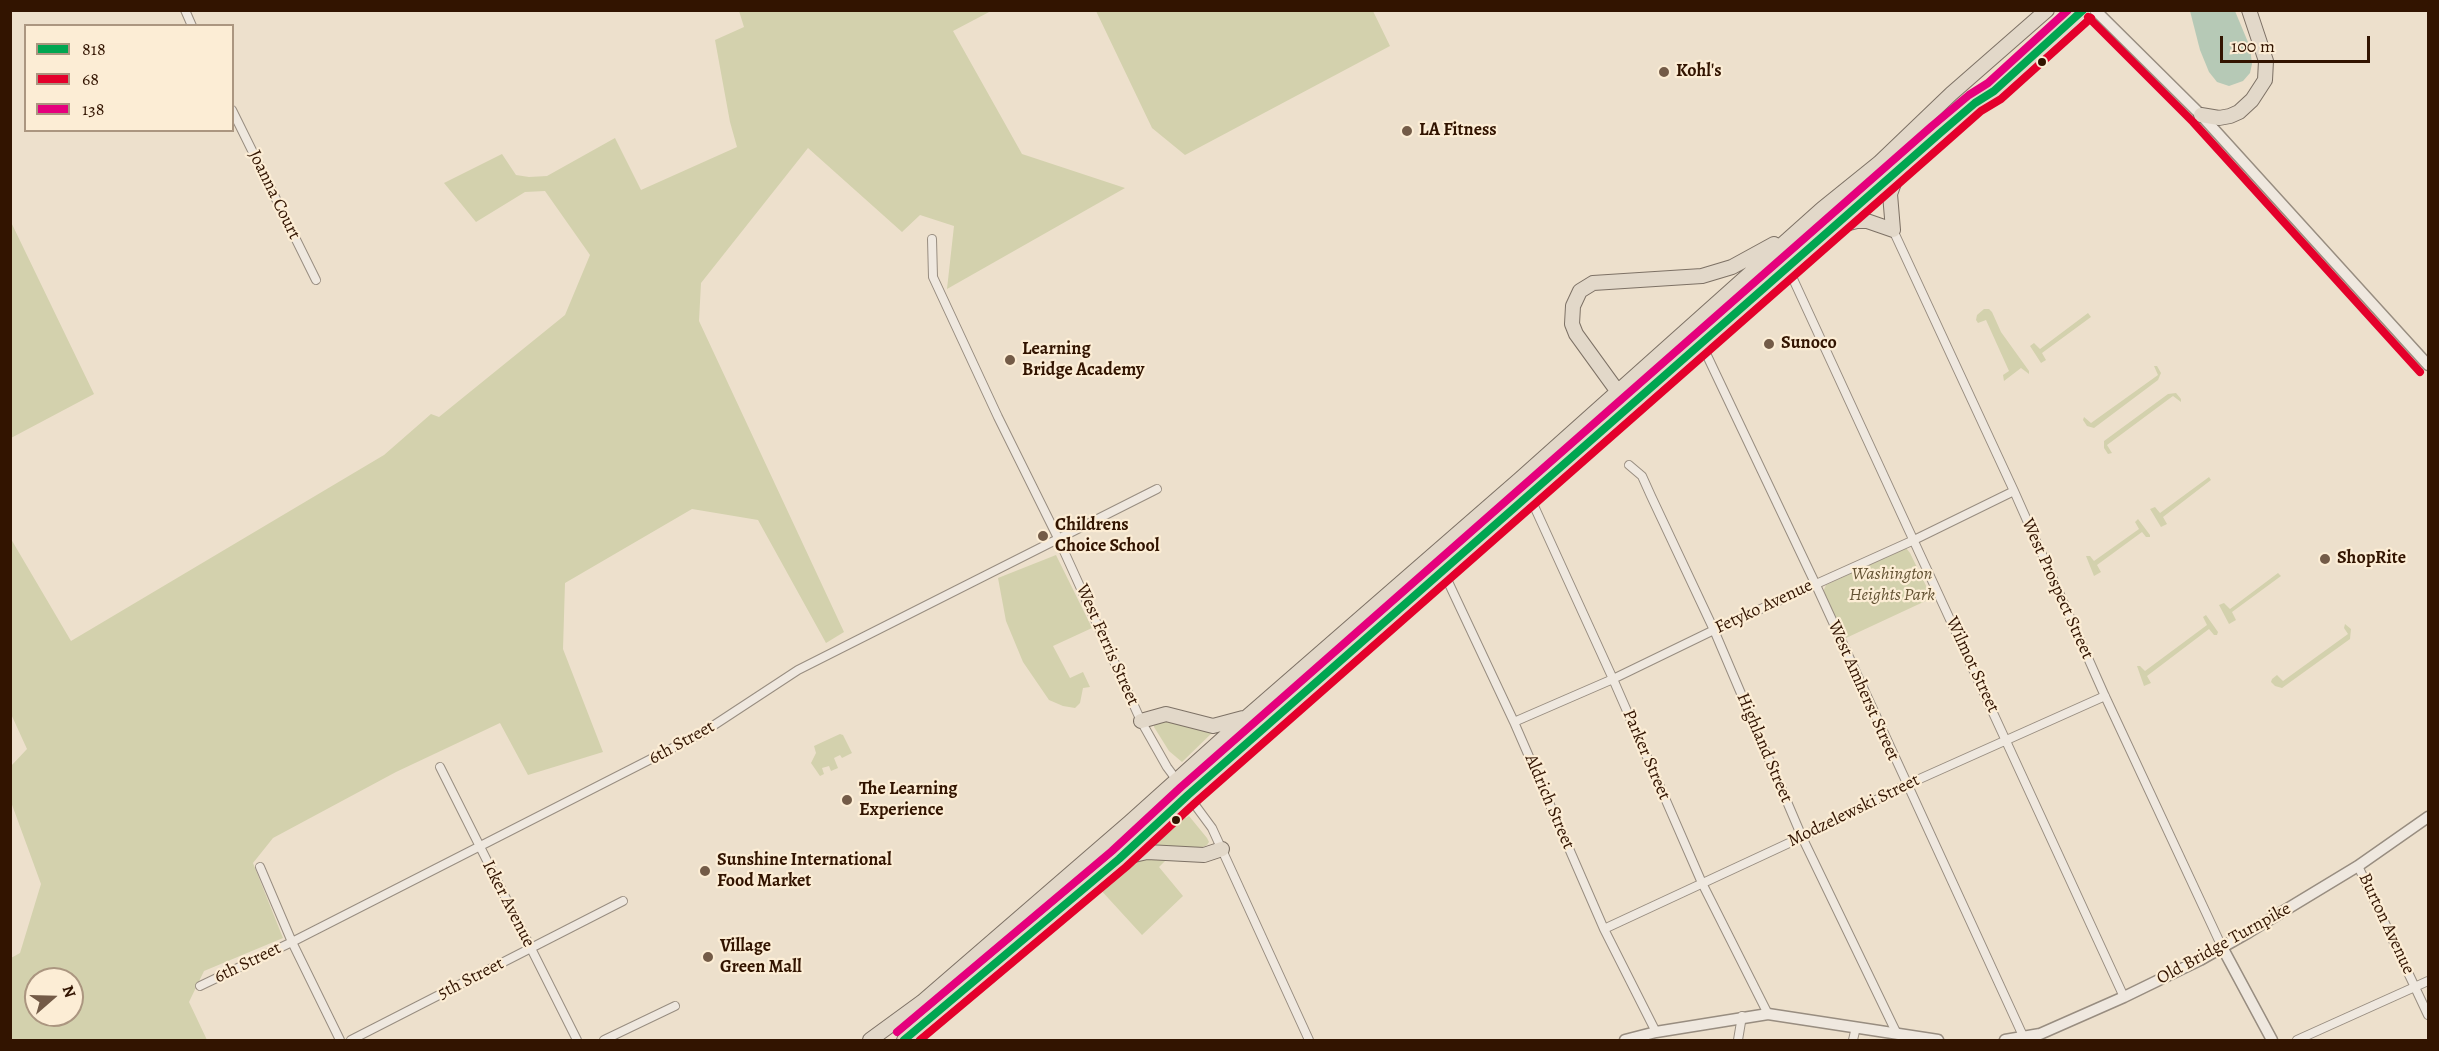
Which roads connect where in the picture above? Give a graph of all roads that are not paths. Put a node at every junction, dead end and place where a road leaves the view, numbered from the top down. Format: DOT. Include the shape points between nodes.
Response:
graph roads {
  1 [pos="185,10"];
  2 [pos="2047,10"];
  3 [pos="2084,10"];
  4 [pos="2095,10"];
  5 [pos="2249,10"];
  6 [pos="191,24"];
  7 [pos="234,114"];
  8 [pos="2200,115"];
  9 [pos="1899,171"];
  10 [pos="1836,226"];
  11 [pos="1893,230"];
  12 [pos="1797,231"];
  13 [pos="932,239"];
  14 [pos="1788,268"];
  15 [pos="316,280"];
  16 [pos="1702,345"];
  17 [pos="2428,365"];
  18 [pos="1618,392"];
  19 [pos="1639,400"];
  20 [pos="1629,465"];
  21 [pos="1157,489"];
  22 [pos="2014,491"];
  23 [pos="1529,495"];
  24 [pos="1058,538"];
  25 [pos="1914,540"];
  26 [pos="1443,571"];
  27 [pos="1815,583"];
  28 [pos="1714,630"];
  29 [pos="1613,679"];
  30 [pos="2105,696"];
  31 [pos="1248,716"];
  32 [pos="1141,721"];
  33 [pos="1514,722"];
  34 [pos="2007,740"];
  35 [pos="440,767"];
  36 [pos="1177,781"];
  37 [pos="1906,785"];
  38 [pos="1188,795"];
  39 [pos="2428,817"];
  40 [pos="1802,837"];
  41 [pos="480,846"];
  42 [pos="1222,849"];
  43 [pos="1119,859"];
  44 [pos="2358,866"];
  45 [pos="260,867"];
  46 [pos="1702,883"];
  47 [pos="623,901"];
  48 [pos="1604,929"];
  49 [pos="292,942"];
  50 [pos="2222,947"];
  51 [pos="531,948"];
  52 [pos="2428,981"];
  53 [pos="200,986"];
  54 [pos="2415,986"];
  55 [pos="2124,998"];
  56 [pos="675,1006"];
  57 [pos="1768,1014"];
  58 [pos="2428,1015"];
  59 [pos="1742,1016"];
  60 [pos="1856,1027"];
  61 [pos="1656,1032"];
  62 [pos="1897,1034"];
  63 [pos="2024,1038"];
  64 [pos="340,1041"];
  65 [pos="351,1041"];
  66 [pos="577,1041"];
  67 [pos="604,1041"];
  68 [pos="870,1041"];
  69 [pos="904,1041"];
  70 [pos="1309,1041"];
  71 [pos="1625,1041"];
  72 [pos="1738,1041"];
  73 [pos="1853,1041"];
  74 [pos="1938,1041"];
  75 [pos="2005,1041"];
  76 [pos="2272,1041"];
  77 [pos="2297,1041"];
  1 -- 6 [label="street"];
  2 -- 12 [label="highway" via="1879,163"];
  3 -- 9 [label="highway"];
  4 -- 8 [label="street"];
  5 -- 8 [label="highway" via="2266,61 2265,80 2239,112 2219,118"];
  7 -- 15 [label="street, Joanna Court"];
  8 -- 17 [label="street"];
  9 -- 10 [label="highway"];
  9 -- 11 [label="highway" via="1890,194"];
  10 -- 11 [label="highway" via="1857,221"];
  10 -- 14 [label="highway"];
  11 -- 22 [label="street, West Prospect Street"];
  12 -- 18 [label="highway"];
  12 -- 18 [label="highway" via="1732,267 1702,276 1593,283 1580,291 1573,306 1572,324"];
  13 -- 24 [label="street, West Ferris Street" via="933,277"];
  14 -- 16 [label="highway"];
  14 -- 25 [label="street, Wilmot Street"];
  16 -- 19 [label="highway"];
  16 -- 27 [label="street, West Amherst Street"];
  18 -- 19 [label="highway"];
  18 -- 31 [label="highway"];
  19 -- 23 [label="highway"];
  20 -- 28 [label="street, Highland Street" via="1641,476"];
  21 -- 24 [label="street, 6th Street"];
  22 -- 25 [label="street, Fetyko Avenue"];
  22 -- 30 [label="street, West Prospect Street"];
  23 -- 26 [label="highway"];
  23 -- 29 [label="street, Parker Street"];
  24 -- 32 [label="street, West Ferris Street"];
  24 -- 41 [label="street, 6th Street" via="798,670 702,733"];
  25 -- 27 [label="street, Fetyko Avenue"];
  25 -- 34 [label="street, Wilmot Street"];
  26 -- 33 [label="street, Aldrich Street"];
  26 -- 38 [label="highway"];
  27 -- 28 [label="street, Fetyko Avenue"];
  27 -- 37 [label="street, West Amherst Street"];
  28 -- 29 [label="street, Fetyko Avenue"];
  28 -- 40 [label="street, Highland Street"];
  29 -- 33 [label="street, Fetyko Avenue"];
  29 -- 46 [label="street, Parker Street"];
  30 -- 34 [label="street, Modzelewski Street"];
  30 -- 50 [label="street, West Prospect Street"];
  31 -- 32 [label="highway" via="1213,726 1166,714"];
  31 -- 36 [label="highway"];
  32 -- 36 [label="street, West Ferris Street"];
  33 -- 48 [label="street, Aldrich Street"];
  34 -- 37 [label="street, Modzelewski Street"];
  34 -- 55 [label="street, Wilmot Street"];
  35 -- 41 [label="street, Icker Avenue"];
  36 -- 38 [label="street, West Ferris Street"];
  36 -- 68 [label="highway" via="937,990"];
  37 -- 40 [label="street, Modzelewski Street"];
  37 -- 63 [label="street, West Amherst Street"];
  38 -- 42 [label="street, West Ferris Street"];
  38 -- 43 [label="highway"];
  39 -- 44 [label="street, Old Bridge Turnpike"];
  40 -- 46 [label="street, Modzelewski Street"];
  40 -- 62 [label="street, Highland Street"];
  41 -- 49 [label="street, 6th Street"];
  41 -- 51 [label="street, Icker Avenue"];
  42 -- 43 [label="highway" via="1204,855 1147,852"];
  42 -- 70 [label="street, West Ferris Street"];
  43 -- 69 [label="highway"];
  44 -- 50 [label="street, Old Bridge Turnpike"];
  44 -- 54 [label="street, Burton Avenue"];
  45 -- 49 [label="street"];
  46 -- 48 [label="street, Modzelewski Street"];
  46 -- 57 [label="street, Parker Street"];
  47 -- 51 [label="street, 5th Street"];
  48 -- 61 [label="street, Aldrich Street"];
  49 -- 53 [label="street, 6th Street"];
  49 -- 64 [label="street"];
  50 -- 55 [label="street, Old Bridge Turnpike"];
  50 -- 76 [label="street"];
  51 -- 65 [label="street, 5th Street"];
  51 -- 66 [label="street, Icker Avenue"];
  52 -- 54 [label="street"];
  54 -- 58 [label="street, Burton Avenue"];
  54 -- 77 [label="street"];
  55 -- 63 [label="street, Old Bridge Turnpike"];
  56 -- 67 [label="street"];
  57 -- 59 [label="street"];
  57 -- 60 [label="street"];
  59 -- 61 [label="street"];
  59 -- 72 [label="street"];
  60 -- 62 [label="street"];
  60 -- 73 [label="street"];
  61 -- 71 [label="street"];
  62 -- 74 [label="street"];
  63 -- 75 [label="street, Old Bridge Turnpike"];
}
